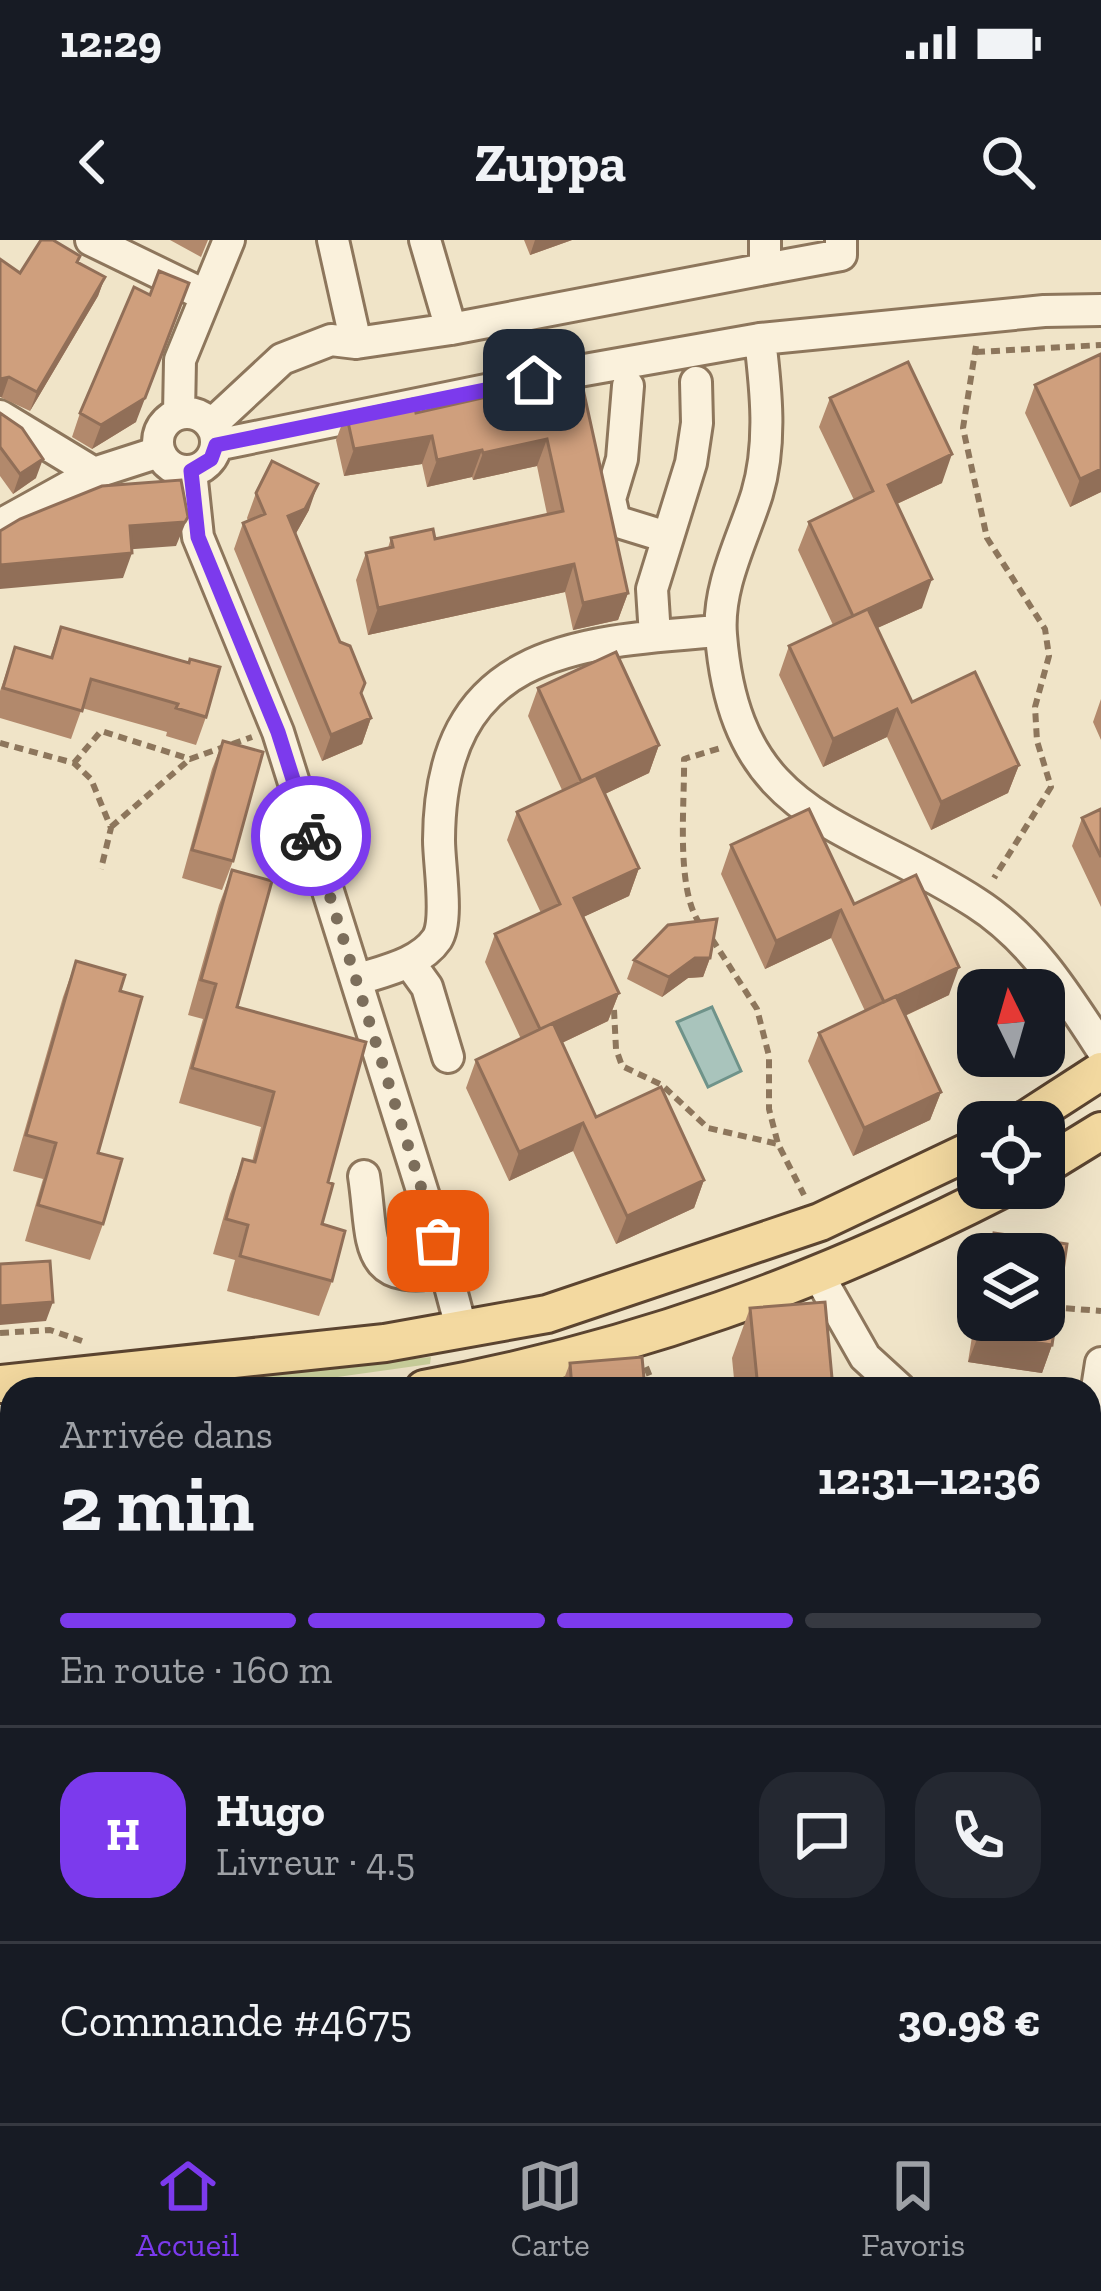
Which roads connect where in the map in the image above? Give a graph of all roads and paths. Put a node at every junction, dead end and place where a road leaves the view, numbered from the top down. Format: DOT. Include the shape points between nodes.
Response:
graph roads {
  1 [pos="91,240"];
  2 [pos="230,240"];
  3 [pos="333,240"];
  4 [pos="425,240"];
  5 [pos="841,240"];
  6 [pos="765,254"];
  7 [pos="204,295"];
  8 [pos="1101,310"];
  9 [pos="982,319"];
  10 [pos="451,328"];
  11 [pos="760,339"];
  12 [pos="356,343"];
  13 [pos="696,382"];
  14 [pos="628,386"];
  15 [pos="179,413"];
  16 [pos="0,416"];
  17 [pos="213,435"];
  18 [pos="159,452"];
  19 [pos="191,471"];
  20 [pos="94,473"];
  21 [pos="0,525"];
  22 [pos="667,537"];
  23 [pos="720,631"];
  24 [pos="655,636"];
  25 [pos="748,739"];
  26 [pos="248,740"];
  27 [pos="0,742"];
  28 [pos="190,759"];
  29 [pos="74,763"];
  30 [pos="111,828"];
  31 [pos="101,869"];
  32 [pos="979,904"];
  33 [pos="409,962"];
  34 [pos="356,980"];
  35 [pos="614,1010"];
  36 [pos="1101,1048"];
  37 [pos="448,1057"];
  38 [pos="1101,1071"];
  39 [pos="1055,1101"];
  40 [pos="1101,1131"];
  41 [pos="778,1144"];
  42 [pos="1065,1153"];
  43 [pos="957,1157"];
  44 [pos="364,1176"];
  45 [pos="804,1195"];
  46 [pos="963,1209"];
  47 [pos="446,1271"];
  48 [pos="819,1276"];
  49 [pos="1065,1308"];
  50 [pos="1101,1311"];
  51 [pos="462,1331"];
  52 [pos="0,1339"];
  53 [pos="86,1342"];
  54 [pos="646,1367"];
  55 [pos="72,1377"];
  56 [pos="474,1377"];
  57 [pos="501,1377"];
  58 [pos="650,1377"];
  59 [pos="886,1377"];
  1 -- 7 [label="street"];
  2 -- 7 [label="street"];
  3 -- 12 [label="street"];
  4 -- 10 [label="street"];
  5 -- 6 [label="street" via="841,255"];
  6 -- 10 [label="street"];
  7 -- 15 [label="street" via="180,360"];
  8 -- 9 [label="street"];
  9 -- 11 [label="street"];
  9 -- 32 [label="path" via="963,428 987,538 1046,629 1049,656 1035,707 1051,787"];
  10 -- 12 [label="street"];
  11 -- 17 [label="street"];
  11 -- 23 [label="street" via="767,440"];
  12 -- 17 [label="street" via="331,340 283,359"];
  13 -- 22 [label="street" via="692,463"];
  14 -- 22 [label="street" via="610,500 615,521"];
  15 -- 17 [label="street" via="196,414"];
  15 -- 18 [label="street" via="160,428"];
  16 -- 20 [label="street"];
  17 -- 19 [label="street" via="211,459"];
  18 -- 19 [label="street" via="172,467"];
  18 -- 20 [label="street"];
  19 -- 34 [label="street" via="198,537 278,732"];
  20 -- 21 [label="street"];
  22 -- 24 [label="street" via="652,590"];
  23 -- 24 [label="street"];
  23 -- 25 [label="street"];
  24 -- 33 [label="street" via="518,668 482,698 444,777 444,924 435,943"];
  25 -- 32 [label="street" via="775,783 810,814"];
  25 -- 41 [label="path" via="684,759 685,855 692,911 758,1009"];
  26 -- 28 [label="path"];
  27 -- 29 [label="path"];
  28 -- 29 [label="path" via="100,731"];
  28 -- 30 [label="path"];
  29 -- 30 [label="path" via="91,778"];
  30 -- 31 [label="path"];
  32 -- 36 [label="street" via="1024,942"];
  33 -- 34 [label="street"];
  33 -- 37 [label="street" via="428,987"];
  34 -- 47 [label="street"];
  35 -- 41 [label="path" via="622,1066 662,1085 708,1128"];
  38 -- 39 [label="main road"];
  40 -- 42 [label="main road"];
  41 -- 45 [label="path"];
  43 -- 51 [label="main road" via="735,1252 548,1314"];
  44 -- 47 [label="street" via="376,1257 387,1271"];
  46 -- 48 [label="main road"];
  47 -- 51 [label="street"];
  48 -- 57 [label="main road"];
  48 -- 59 [label="street" via="865,1357"];
  49 -- 50 [label="path"];
  51 -- 55 [label="main road"];
  51 -- 56 [label="main road"];
  52 -- 53 [label="path" via="50,1330"];
  54 -- 58 [label="path"];
}
